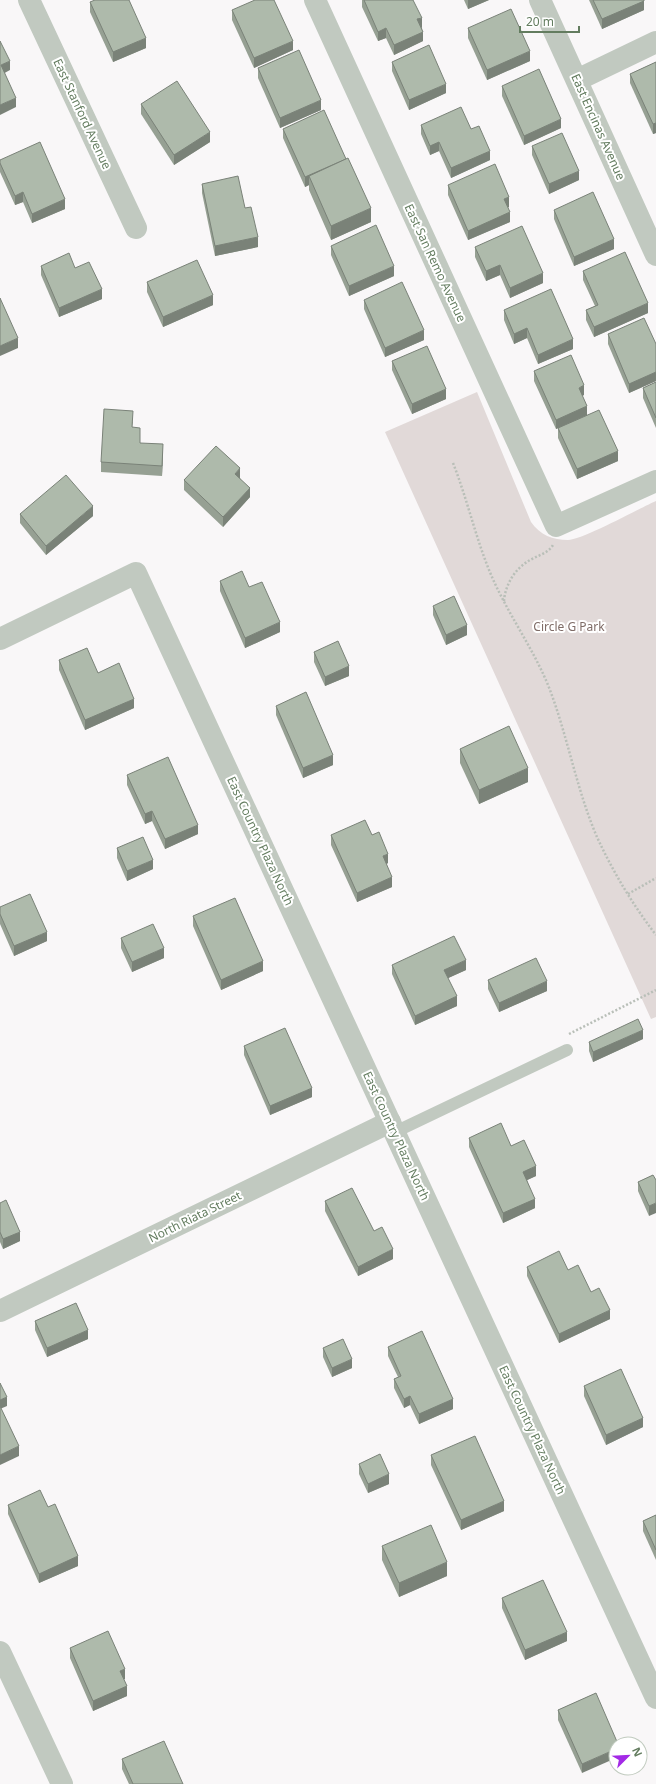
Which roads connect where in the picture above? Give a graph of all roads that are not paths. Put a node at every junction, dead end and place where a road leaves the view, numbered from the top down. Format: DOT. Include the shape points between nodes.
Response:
graph roads {
  1 [pos="28,0"];
  2 [pos="315,0"];
  3 [pos="540,0"];
  4 [pos="656,42"];
  5 [pos="577,80"];
  6 [pos="136,228"];
  7 [pos="656,255"];
  8 [pos="656,481"];
  9 [pos="0,639"];
  10 [pos="567,1050"];
  11 [pos="392,1127"];
  12 [pos="0,1311"];
  13 [pos="0,1652"];
  14 [pos="656,1698"];
  15 [pos="62,1784"];
  1 -- 6 [label="street, East Stanford Avenue"];
  2 -- 8 [label="street, East San Remo Avenue" via="556,526"];
  3 -- 5 [label="street, East Encinas Avenue"];
  4 -- 5 [label="street"];
  5 -- 7 [label="street, East Encinas Avenue"];
  9 -- 11 [label="street, East Country Plaza North" via="136,573"];
  10 -- 11 [label="lane"];
  11 -- 12 [label="street, North Riata Street"];
  11 -- 14 [label="street, East Country Plaza North"];
  13 -- 15 [label="street"];
}
